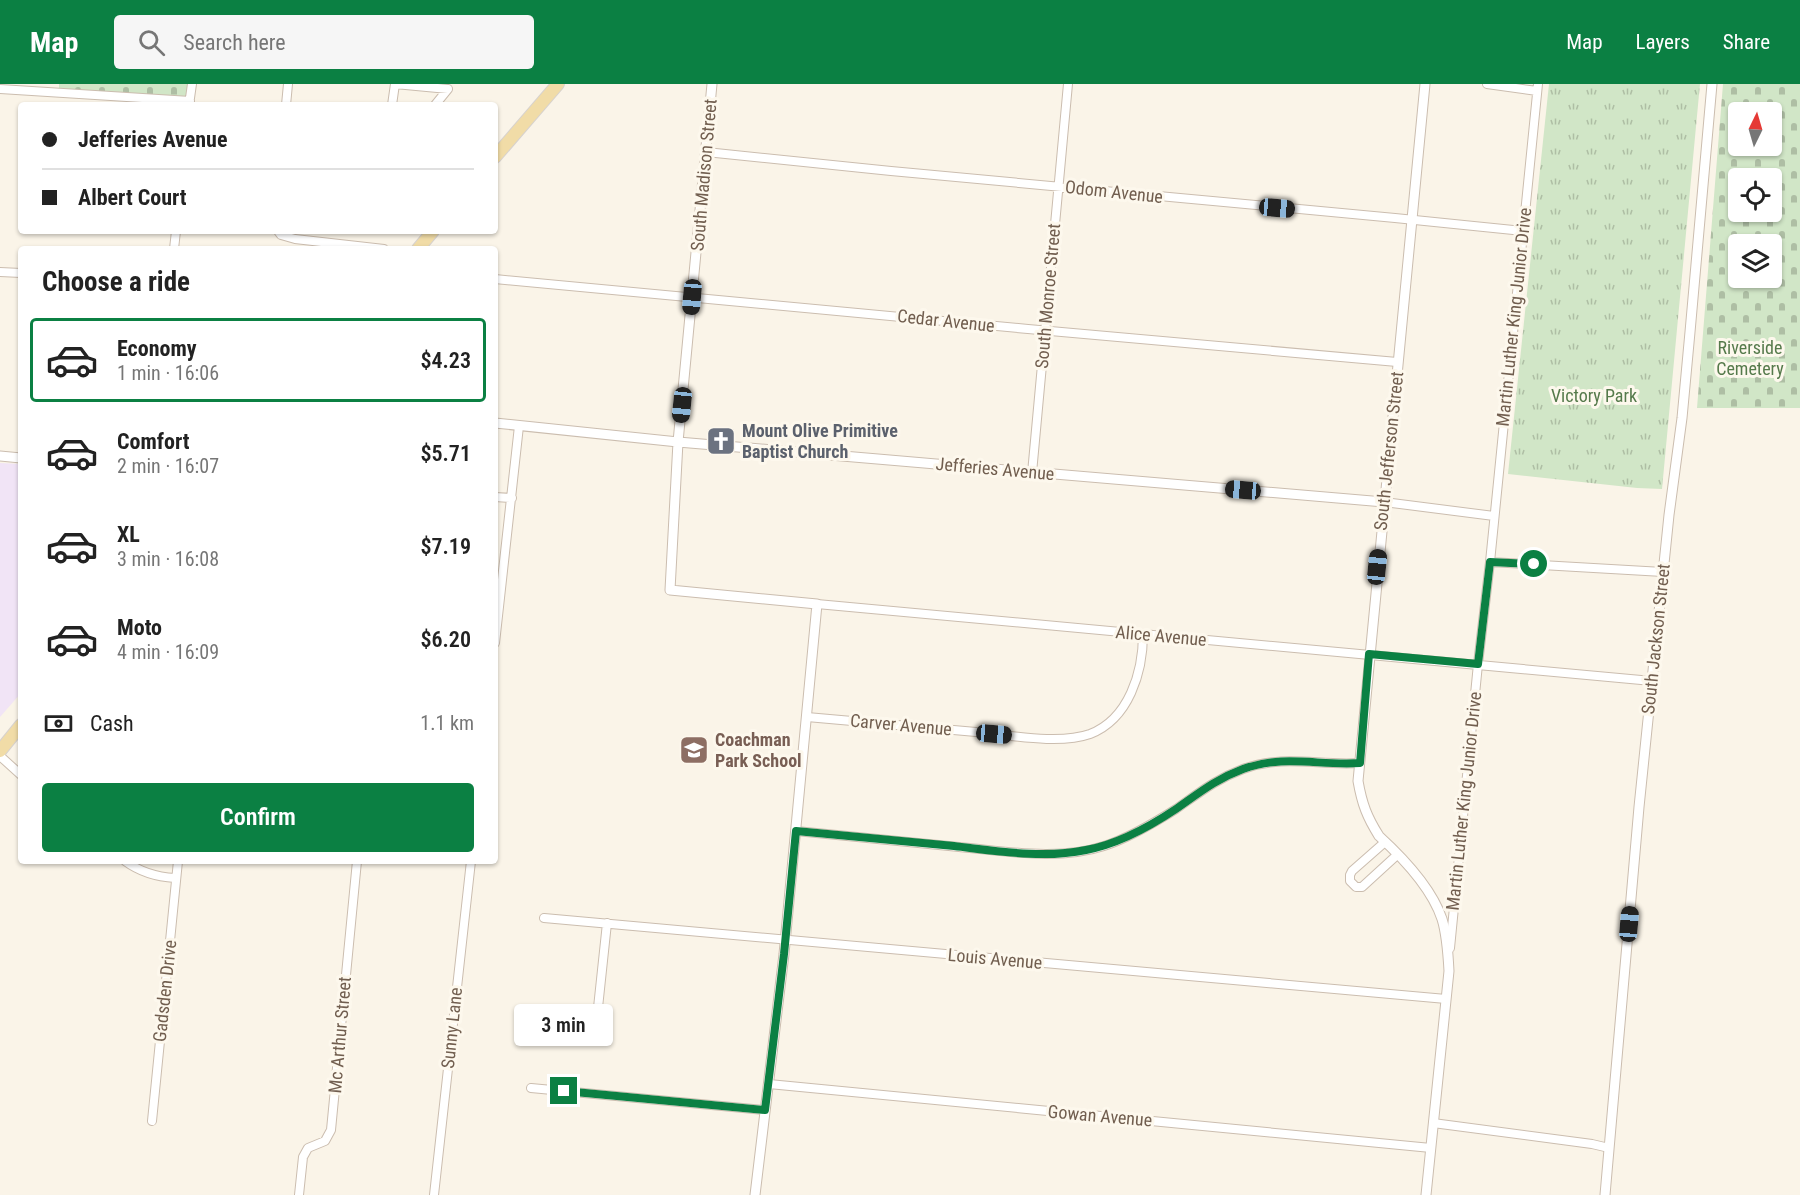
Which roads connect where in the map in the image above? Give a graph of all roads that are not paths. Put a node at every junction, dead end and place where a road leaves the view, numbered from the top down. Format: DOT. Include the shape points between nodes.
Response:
graph roads {
  1 [pos="192,84"];
  2 [pos="288,84"];
  3 [pos="558,84"];
  4 [pos="712,84"];
  5 [pos="1068,84"];
  6 [pos="1425,84"];
  7 [pos="1487,84"];
  8 [pos="1712,84"];
  9 [pos="450,87"];
  10 [pos="1537,87"];
  11 [pos="0,89"];
  12 [pos="176,102"];
  13 [pos="190,102"];
  14 [pos="286,102"];
  15 [pos="392,102"];
  16 [pos="438,102"];
  17 [pos="706,152"];
  18 [pos="498,154"];
  19 [pos="1058,187"];
  20 [pos="1411,220"];
  21 [pos="1523,231"];
  22 [pos="282,234"];
  23 [pos="430,234"];
  24 [pos="358,246"];
  25 [pos="420,246"];
  26 [pos="0,272"];
  27 [pos="18,273"];
  28 [pos="498,279"];
  29 [pos="692,297"];
  30 [pos="1045,330"];
  31 [pos="1397,362"];
  32 [pos="498,423"];
  33 [pos="519,426"];
  34 [pos="678,442"];
  35 [pos="0,456"];
  36 [pos="18,458"];
  37 [pos="1032,473"];
  38 [pos="498,497"];
  39 [pos="512,498"];
  40 [pos="1384,502"];
  41 [pos="1494,516"];
  42 [pos="1490,562"];
  43 [pos="1663,572"];
  44 [pos="670,590"];
  45 [pos="817,604"];
  46 [pos="498,617"];
  47 [pos="1143,634"];
  48 [pos="1369,654"];
  49 [pos="1478,664"];
  50 [pos="1652,681"];
  51 [pos="807,717"];
  52 [pos="18,729"];
  53 [pos="0,751"];
  54 [pos="0,756"];
  55 [pos="1360,763"];
  56 [pos="18,772"];
  57 [pos="796,831"];
  58 [pos="1385,842"];
  59 [pos="1397,855"];
  60 [pos="130,864"];
  61 [pos="177,864"];
  62 [pos="357,864"];
  63 [pos="471,864"];
  64 [pos="175,878"];
  65 [pos="544,918"];
  66 [pos="607,923"];
  67 [pos="785,940"];
  68 [pos="1449,971"];
  69 [pos="1446,999"];
  70 [pos="597,1017"];
  71 [pos="769,1084"];
  72 [pos="531,1088"];
  73 [pos="765,1110"];
  74 [pos="152,1121"];
  75 [pos="1433,1123"];
  76 [pos="1431,1148"];
  77 [pos="1610,1148"];
  78 [pos="299,1195"];
  79 [pos="434,1195"];
  80 [pos="755,1195"];
  81 [pos="1426,1195"];
  82 [pos="1605,1195"];
  1 -- 13 [label="street"];
  2 -- 14 [label="street"];
  3 -- 18 [label="main road"];
  4 -- 17 [label="street, South Madison Street"];
  5 -- 19 [label="street, South Monroe Street"];
  6 -- 20 [label="street, South Jefferson Street"];
  7 -- 10 [label="street"];
  8 -- 43 [label="street, South Jackson Street"];
  9 -- 15 [label="street" via="395,84"];
  9 -- 16 [label="street"];
  10 -- 21 [label="street, Martin Luther King Junior Drive"];
  11 -- 12 [label="street"];
  17 -- 19 [label="street, Odom Avenue"];
  17 -- 29 [label="street, South Madison Street"];
  19 -- 20 [label="street, Odom Avenue"];
  19 -- 30 [label="street, South Monroe Street"];
  20 -- 21 [label="street, Odom Avenue"];
  20 -- 31 [label="street, South Jefferson Street"];
  21 -- 41 [label="street, Martin Luther King Junior Drive"];
  22 -- 24 [label="street"];
  23 -- 25 [label="main road"];
  26 -- 27 [label="street"];
  28 -- 29 [label="street, Cedar Avenue"];
  29 -- 30 [label="street, Cedar Avenue"];
  29 -- 34 [label="street, South Madison Street"];
  30 -- 31 [label="street, Cedar Avenue"];
  30 -- 37 [label="street, South Monroe Street"];
  31 -- 40 [label="street, South Jefferson Street"];
  32 -- 33 [label="street, Jefferies Avenue"];
  33 -- 34 [label="street, Jefferies Avenue"];
  33 -- 39 [label="street"];
  34 -- 37 [label="street, Jefferies Avenue"];
  34 -- 44 [label="street, South Madison Street"];
  35 -- 36 [label="street"];
  37 -- 40 [label="street, Jefferies Avenue"];
  38 -- 39 [label="street"];
  39 -- 46 [label="street"];
  40 -- 41 [label="street, Jefferies Avenue"];
  40 -- 48 [label="street, South Jefferson Street"];
  41 -- 42 [label="street, Martin Luther King Junior Drive"];
  42 -- 43 [label="street"];
  42 -- 49 [label="street, Martin Luther King Junior Drive"];
  43 -- 50 [label="street, South Jackson Street"];
  44 -- 45 [label="street, Alice Avenue"];
  45 -- 47 [label="street, Alice Avenue"];
  45 -- 51 [label="street"];
  47 -- 48 [label="street, Alice Avenue"];
  47 -- 51 [label="street, Carver Avenue" via="1140,669 1129,699 1109,722 1089,734 1048,739"];
  48 -- 49 [label="street, Alice Avenue"];
  48 -- 55 [label="street, South Jefferson Street"];
  49 -- 50 [label="street, Alice Avenue"];
  49 -- 68 [label="street, Martin Luther King Junior Drive"];
  50 -- 77 [label="street, South Jackson Street"];
  51 -- 57 [label="street"];
  52 -- 53 [label="main road"];
  54 -- 56 [label="street"];
  55 -- 57 [label="street" via="1296,760 1245,768 1210,784 1138,831 1104,846 1067,853"];
  55 -- 58 [label="street, South Jefferson Street" via="1362,804"];
  57 -- 67 [label="street"];
  58 -- 59 [label="street, South Jefferson Street"];
  58 -- 59 [label="street" via="1352,871 1350,881 1362,887"];
  59 -- 68 [label="street, South Jefferson Street" via="1436,905 1444,929"];
  60 -- 64 [label="street" via="144,872"];
  61 -- 64 [label="street, Gadsden Drive"];
  62 -- 78 [label="street, Mc Arthur Street" via="331,1130 325,1141 308,1148 303,1157"];
  63 -- 79 [label="street, Sunny Lane"];
  64 -- 74 [label="street, Gadsden Drive"];
  65 -- 66 [label="street, Louis Avenue"];
  66 -- 67 [label="street, Louis Avenue"];
  66 -- 70 [label="street"];
  67 -- 69 [label="street, Louis Avenue"];
  67 -- 71 [label="street"];
  68 -- 69 [label="street, Martin Luther King Junior Drive"];
  69 -- 75 [label="street, Martin Luther King Junior Drive"];
  71 -- 73 [label="street"];
  71 -- 76 [label="street, Gowan Avenue"];
  72 -- 73 [label="street"];
  73 -- 80 [label="street"];
  75 -- 76 [label="street, Martin Luther King Junior Drive"];
  75 -- 77 [label="street"];
  76 -- 81 [label="street, Martin Luther King Junior Drive"];
  77 -- 82 [label="street, South Jackson Street"];
}
